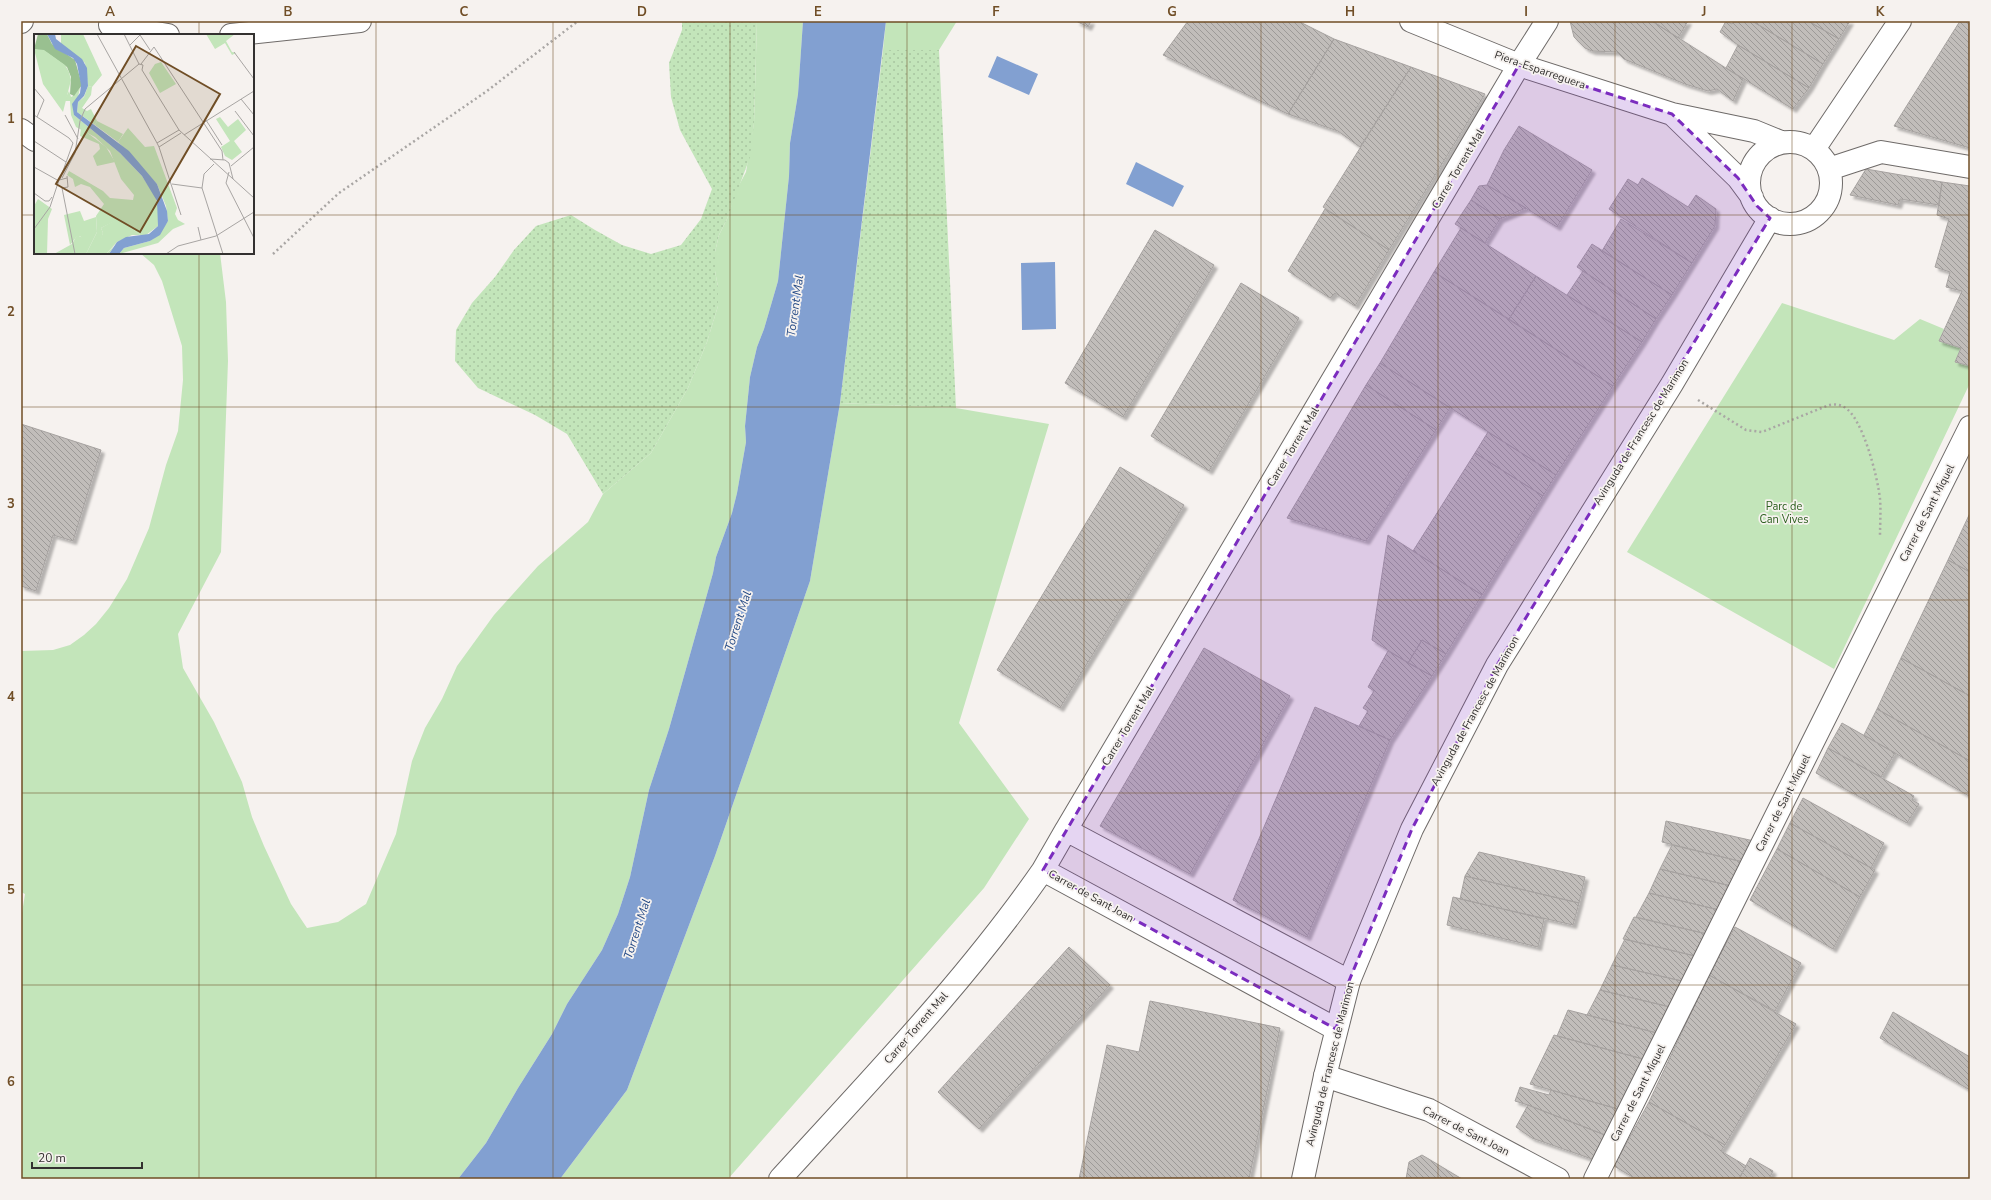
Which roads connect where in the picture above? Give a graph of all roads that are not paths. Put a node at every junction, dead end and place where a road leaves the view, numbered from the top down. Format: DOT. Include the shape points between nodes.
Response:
graph roads {
  1 [pos="360,21"];
  2 [pos="1411,21"];
  3 [pos="1548,21"];
  4 [pos="1900,21"];
  5 [pos="110,27"];
  6 [pos="161,34"];
  7 [pos="240,34"];
  8 [pos="1519,65"];
  9 [pos="1672,114"];
  10 [pos="21,130"];
  11 [pos="34,139"];
  12 [pos="1781,142"];
  13 [pos="1814,149"];
  14 [pos="1970,167"];
  15 [pos="1829,169"];
  16 [pos="1752,198"];
  17 [pos="1770,218"];
  18 [pos="1970,427"];
  19 [pos="1066,830"];
  20 [pos="1043,870"];
  21 [pos="1349,981"];
  22 [pos="1336,1030"];
  23 [pos="1325,1076"];
  24 [pos="780,1179"];
  25 [pos="1303,1179"];
  26 [pos="1558,1179"];
  27 [pos="1595,1179"];
  1 -- 7 [label="street"];
  2 -- 8 [label="street, Piera-Esparreguera"];
  3 -- 8 [label="street, Carrer Torrent Mal"];
  4 -- 13 [label="street"];
  5 -- 6 [label="street"];
  8 -- 9 [label="street, Piera-Esparreguera"];
  8 -- 19 [label="street, Carrer Torrent Mal"];
  9 -- 12 [label="street, Piera-Esparreguera" via="1754,131"];
  9 -- 16 [label="street, Piera-Esparreguera" via="1738,178"];
  10 -- 11 [label="street"];
  12 -- 13 [label="street" via="1798,142"];
  12 -- 16 [label="street" via="1757,159 1749,178"];
  13 -- 15 [label="street"];
  14 -- 15 [label="street" via="1881,152"];
  15 -- 17 [label="street" via="1831,190 1827,201 1812,217 1791,224 1780,223"];
  16 -- 17 [label="street" via="1756,206"];
  17 -- 21 [label="street, Avinguda de Francesc de Marimon" via="1672,384 1497,665 1412,829"];
  18 -- 27 [label="street, Carrer de Sant Miquel"];
  19 -- 20 [label="street, Carrer de Sant Joan"];
  19 -- 21 [label="street"];
  20 -- 22 [label="street, Carrer de Sant Joan"];
  20 -- 24 [label="street, Carrer Torrent Mal" via="1011,916 913,1034"];
  21 -- 22 [label="street, Avinguda de Francesc de Marimon"];
  22 -- 23 [label="street, Avinguda de Francesc de Marimon"];
  23 -- 25 [label="street, Avinguda de Francesc de Marimon"];
  23 -- 26 [label="street, Carrer de Sant Joan" via="1430,1110"];
}
